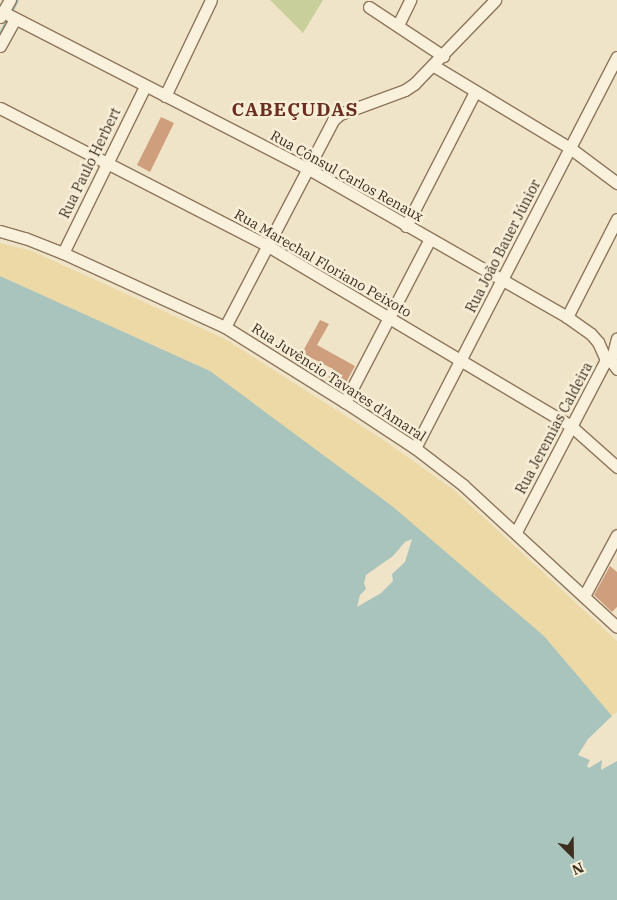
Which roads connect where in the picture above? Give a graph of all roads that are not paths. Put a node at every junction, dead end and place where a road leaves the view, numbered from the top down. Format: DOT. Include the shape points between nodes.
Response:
graph roads {
  1 [pos="10,0"];
  2 [pos="211,0"];
  3 [pos="410,0"];
  4 [pos="495,0"];
  5 [pos="369,6"];
  6 [pos="2,14"];
  7 [pos="15,19"];
  8 [pos="398,25"];
  9 [pos="0,46"];
  10 [pos="443,56"];
  11 [pos="617,57"];
  12 [pos="434,66"];
  13 [pos="145,86"];
  14 [pos="475,92"];
  15 [pos="165,96"];
  16 [pos="0,108"];
  17 [pos="570,148"];
  18 [pos="107,163"];
  19 [pos="307,168"];
  20 [pos="617,183"];
  21 [pos="617,219"];
  22 [pos="406,226"];
  23 [pos="0,231"];
  24 [pos="430,239"];
  25 [pos="268,246"];
  26 [pos="63,253"];
  27 [pos="502,280"];
  28 [pos="567,317"];
  29 [pos="389,318"];
  30 [pos="225,327"];
  31 [pos="617,338"];
  32 [pos="606,360"];
  33 [pos="462,361"];
  34 [pos="617,370"];
  35 [pos="345,402"];
  36 [pos="571,426"];
  37 [pos="415,448"];
  38 [pos="617,468"];
  39 [pos="516,532"];
  40 [pos="617,536"];
  41 [pos="584,596"];
  42 [pos="617,627"];
  1 -- 6 [label="street"];
  2 -- 15 [label="street"];
  3 -- 8 [label="street"];
  4 -- 10 [label="street"];
  5 -- 8 [label="street"];
  6 -- 7 [label="street, Rua Cônsul Carlos Renaux"];
  7 -- 9 [label="street"];
  7 -- 13 [label="street, Rua Cônsul Carlos Renaux"];
  8 -- 10 [label="street"];
  10 -- 12 [label="street"];
  11 -- 17 [label="street, Rua João Bauer Júnior"];
  12 -- 14 [label="street"];
  12 -- 19 [label="street" via="405,90 340,114 333,120"];
  13 -- 15 [label="street, Rua Cônsul Carlos Renaux"];
  13 -- 18 [label="street, Rua Paulo Herbert"];
  14 -- 17 [label="street"];
  14 -- 22 [label="street"];
  15 -- 19 [label="street, Rua Cônsul Carlos Renaux"];
  16 -- 18 [label="street, Rua Marechal Floriano Peixoto"];
  17 -- 20 [label="street"];
  17 -- 27 [label="street, Rua João Bauer Júnior"];
  18 -- 25 [label="street, Rua Marechal Floriano Peixoto"];
  18 -- 26 [label="street, Rua Paulo Herbert"];
  19 -- 22 [label="street, Rua Cônsul Carlos Renaux"];
  19 -- 25 [label="street"];
  21 -- 28 [label="street"];
  22 -- 24 [label="street, Rua Cônsul Carlos Renaux"];
  23 -- 26 [label="street, Rua Juvêncio Tavares d'Amaral"];
  24 -- 27 [label="street, Rua Cônsul Carlos Renaux"];
  24 -- 29 [label="street"];
  25 -- 29 [label="street, Rua Marechal Floriano Peixoto"];
  25 -- 30 [label="street"];
  26 -- 30 [label="street, Rua Juvêncio Tavares d'Amaral"];
  27 -- 28 [label="street, Rua Cônsul Carlos Renaux"];
  27 -- 33 [label="street, Rua João Bauer Júnior"];
  28 -- 32 [label="street, Rua Cônsul Carlos Renaux" via="591,334"];
  29 -- 33 [label="street, Rua Marechal Floriano Peixoto"];
  29 -- 35 [label="street"];
  30 -- 35 [label="street, Rua Juvêncio Tavares d'Amaral"];
  31 -- 32 [label="street, Rua Jeremias Caldeira" via="613,354"];
  32 -- 34 [label="street" via="611,361"];
  32 -- 36 [label="street, Rua Jeremias Caldeira"];
  33 -- 36 [label="street, Rua Marechal Floriano Peixoto"];
  33 -- 37 [label="street, Rua João Bauer Júnior"];
  35 -- 37 [label="street, Rua Juvêncio Tavares d'Amaral"];
  36 -- 38 [label="street, Rua Marechal Floriano Peixoto"];
  36 -- 39 [label="street, Rua Jeremias Caldeira"];
  37 -- 39 [label="street, Rua Juvêncio Tavares d'Amaral"];
  39 -- 41 [label="street, Rua Juvêncio Tavares d'Amaral"];
  40 -- 41 [label="street"];
  41 -- 42 [label="street, Rua Juvêncio Tavares d'Amaral"];
}
